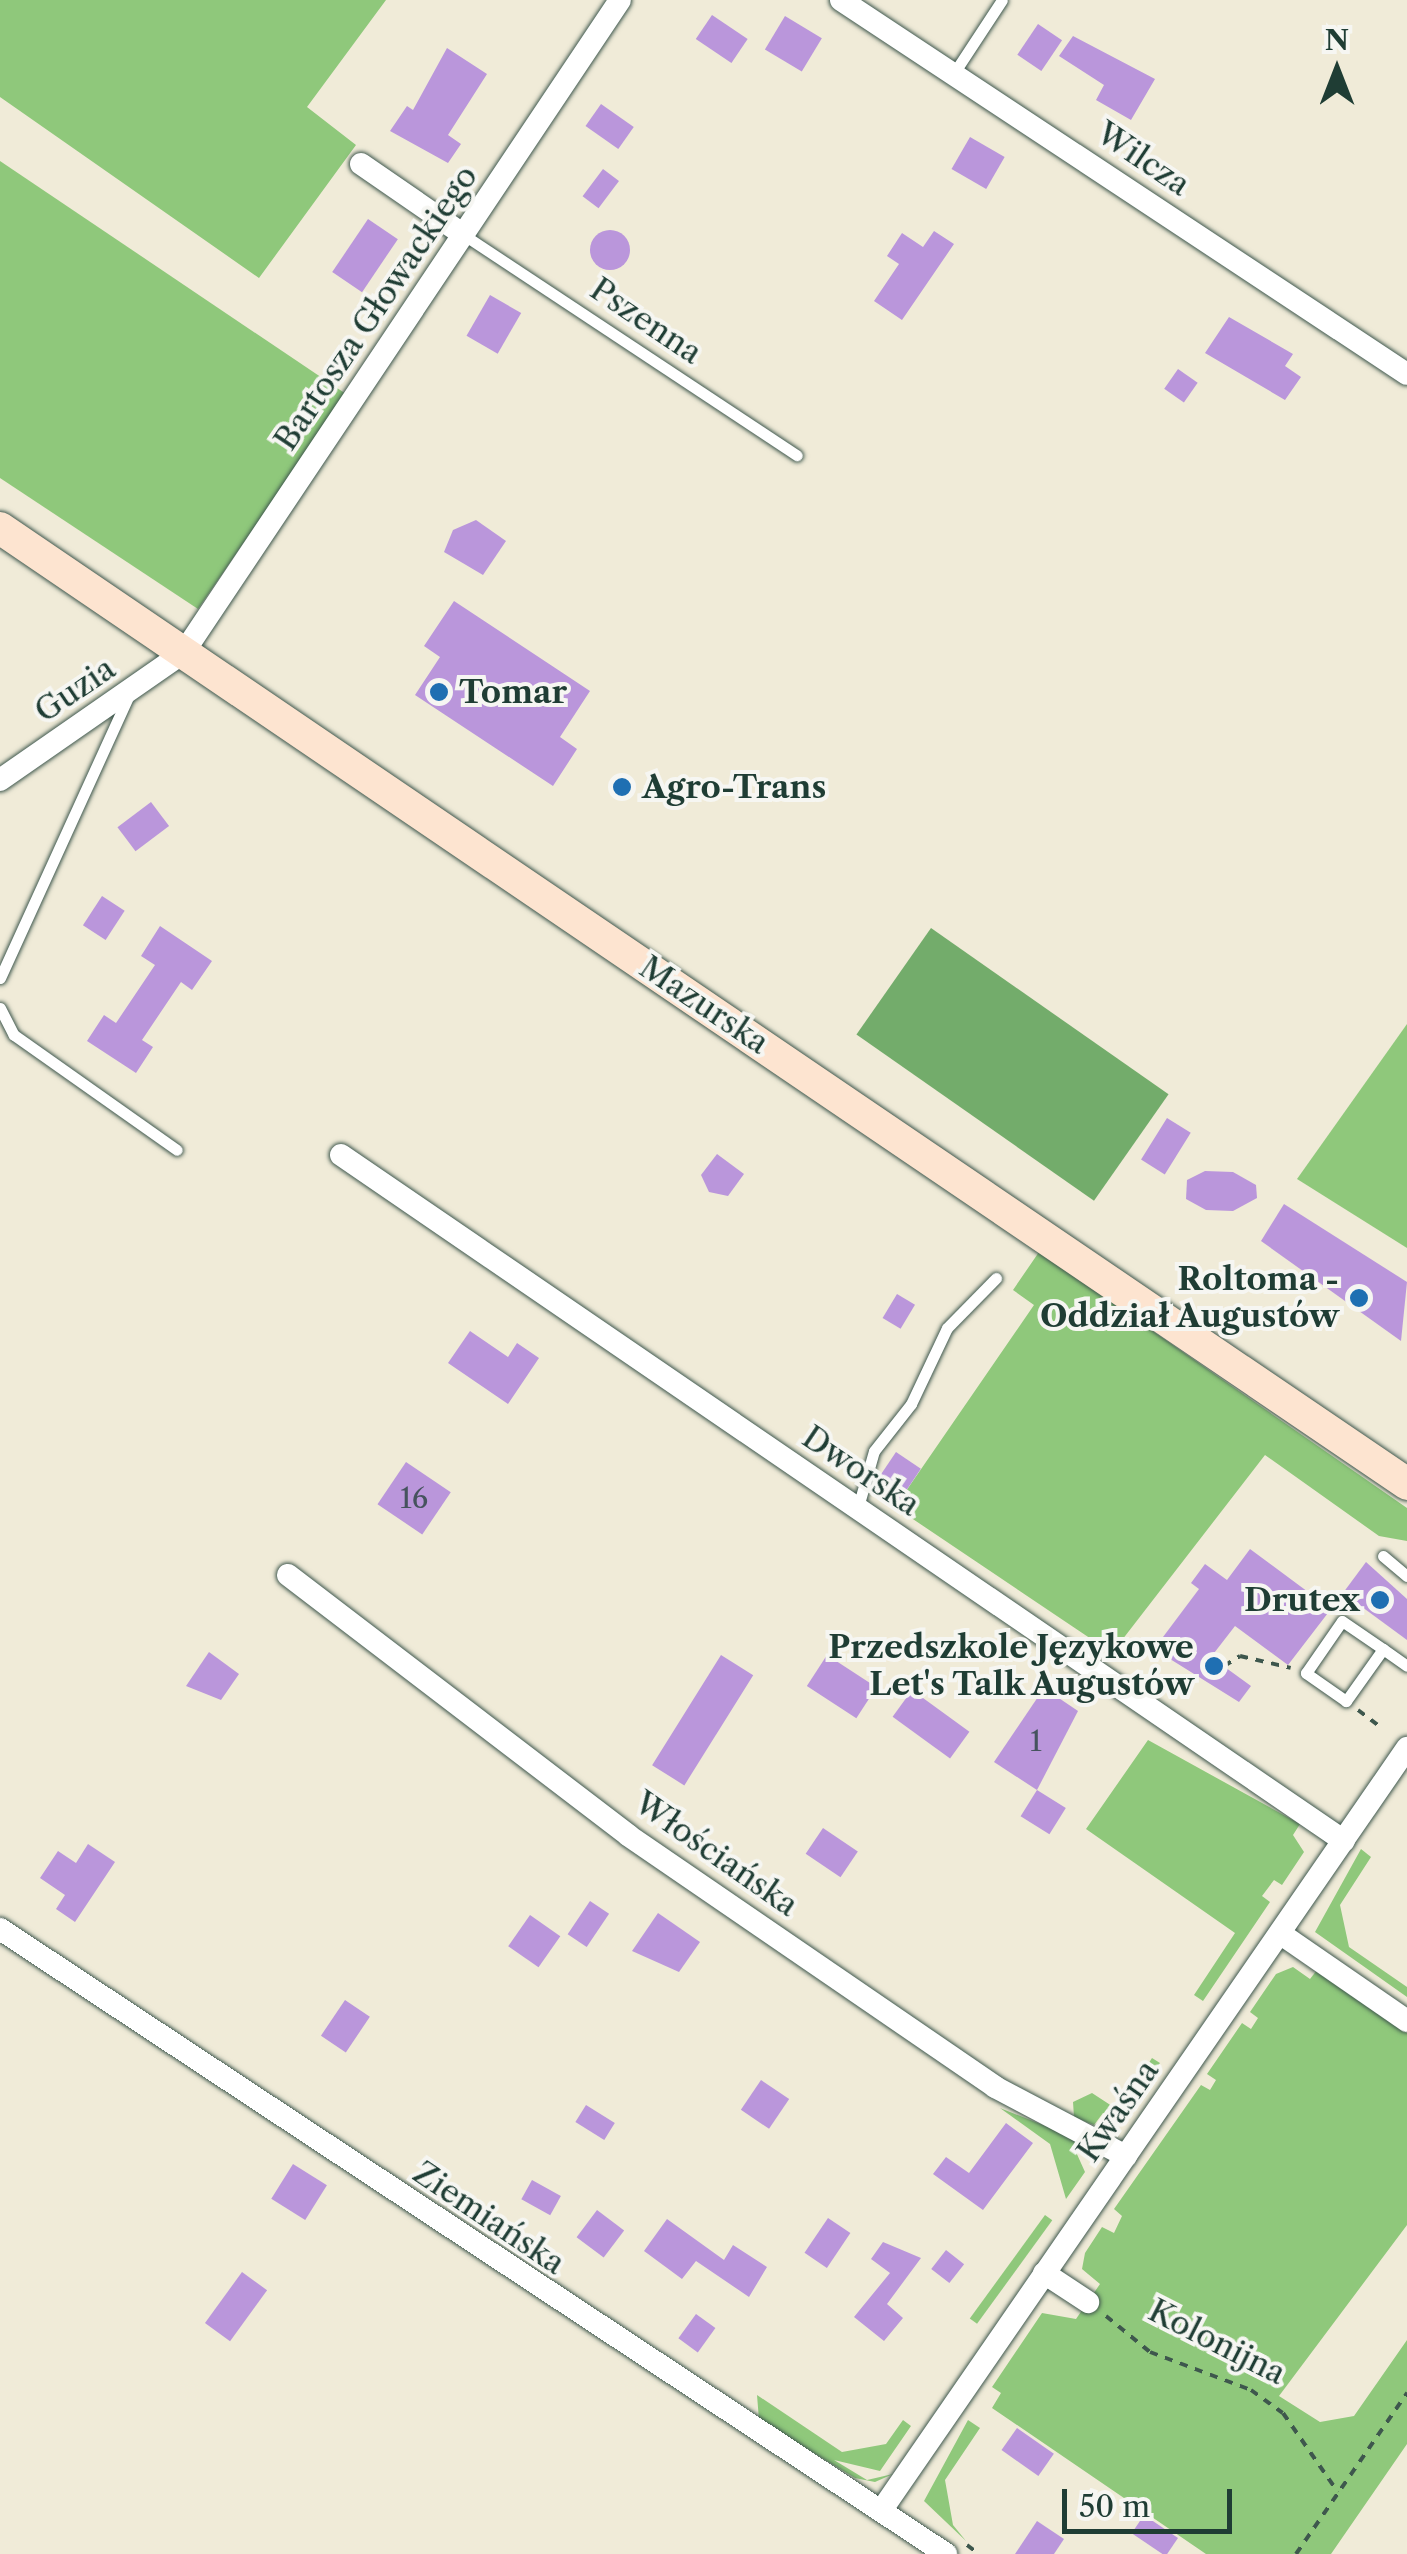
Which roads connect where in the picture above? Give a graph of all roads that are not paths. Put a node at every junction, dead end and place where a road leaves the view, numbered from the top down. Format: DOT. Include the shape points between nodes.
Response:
graph roads {
  1 [pos="620,0"];
  2 [pos="842,0"];
  3 [pos="1002,0"];
  4 [pos="954,73"];
  5 [pos="361,164"];
  6 [pos="464,236"];
  7 [pos="1407,374"];
  8 [pos="797,454"];
  9 [pos="0,528"];
  10 [pos="184,652"];
  11 [pos="131,692"];
  12 [pos="0,780"];
  13 [pos="0,978"];
  14 [pos="0,1008"];
  15 [pos="177,1150"];
  16 [pos="341,1155"];
  17 [pos="996,1278"];
  18 [pos="1407,1484"];
  19 [pos="858,1508"];
  20 [pos="1382,1556"];
  21 [pos="288,1575"];
  22 [pos="1407,1576"];
  23 [pos="1383,1649"];
  24 [pos="1407,1666"];
  25 [pos="1407,1748"];
  26 [pos="1344,1841"];
  27 [pos="0,1929"];
  28 [pos="1281,1934"];
  29 [pos="1407,2021"];
  30 [pos="1126,2156"];
  31 [pos="1044,2273"];
  32 [pos="1088,2302"];
  33 [pos="881,2511"];
  34 [pos="946,2554"];
  1 -- 6 [label="street, Bartosza Głowackiego"];
  2 -- 4 [label="street, Wilcza"];
  3 -- 4 [label="lane"];
  4 -- 7 [label="street, Wilcza"];
  5 -- 6 [label="street"];
  6 -- 8 [label="lane, Pszenna"];
  6 -- 10 [label="street, Bartosza Głowackiego"];
  9 -- 10 [label="main road, Mazurska"];
  10 -- 11 [label="street, Guzia"];
  10 -- 18 [label="main road, Mazurska"];
  11 -- 12 [label="street, Guzia"];
  11 -- 13 [label="lane"];
  14 -- 15 [label="lane" via="14,1036"];
  16 -- 19 [label="street, Dworska"];
  17 -- 19 [label="lane" via="946,1328 911,1404 874,1451"];
  19 -- 26 [label="street, Dworska"];
  20 -- 22 [label="lane"];
  21 -- 30 [label="street, Włościańska" via="629,1836 995,2087"];
  23 -- 23 [label="lane" via="1342,1621 1306,1673 1346,1702"];
  23 -- 24 [label="lane"];
  25 -- 26 [label="street, Kwaśna"];
  26 -- 28 [label="street, Kwaśna"];
  27 -- 33 [label="street, Ziemiańska" via="734,2422"];
  28 -- 29 [label="street"];
  28 -- 30 [label="street, Kwaśna"];
  30 -- 31 [label="street, Kwaśna"];
  31 -- 32 [label="street"];
  31 -- 33 [label="street, Kwaśna"];
  33 -- 34 [label="street, Ziemiańska"];
}
